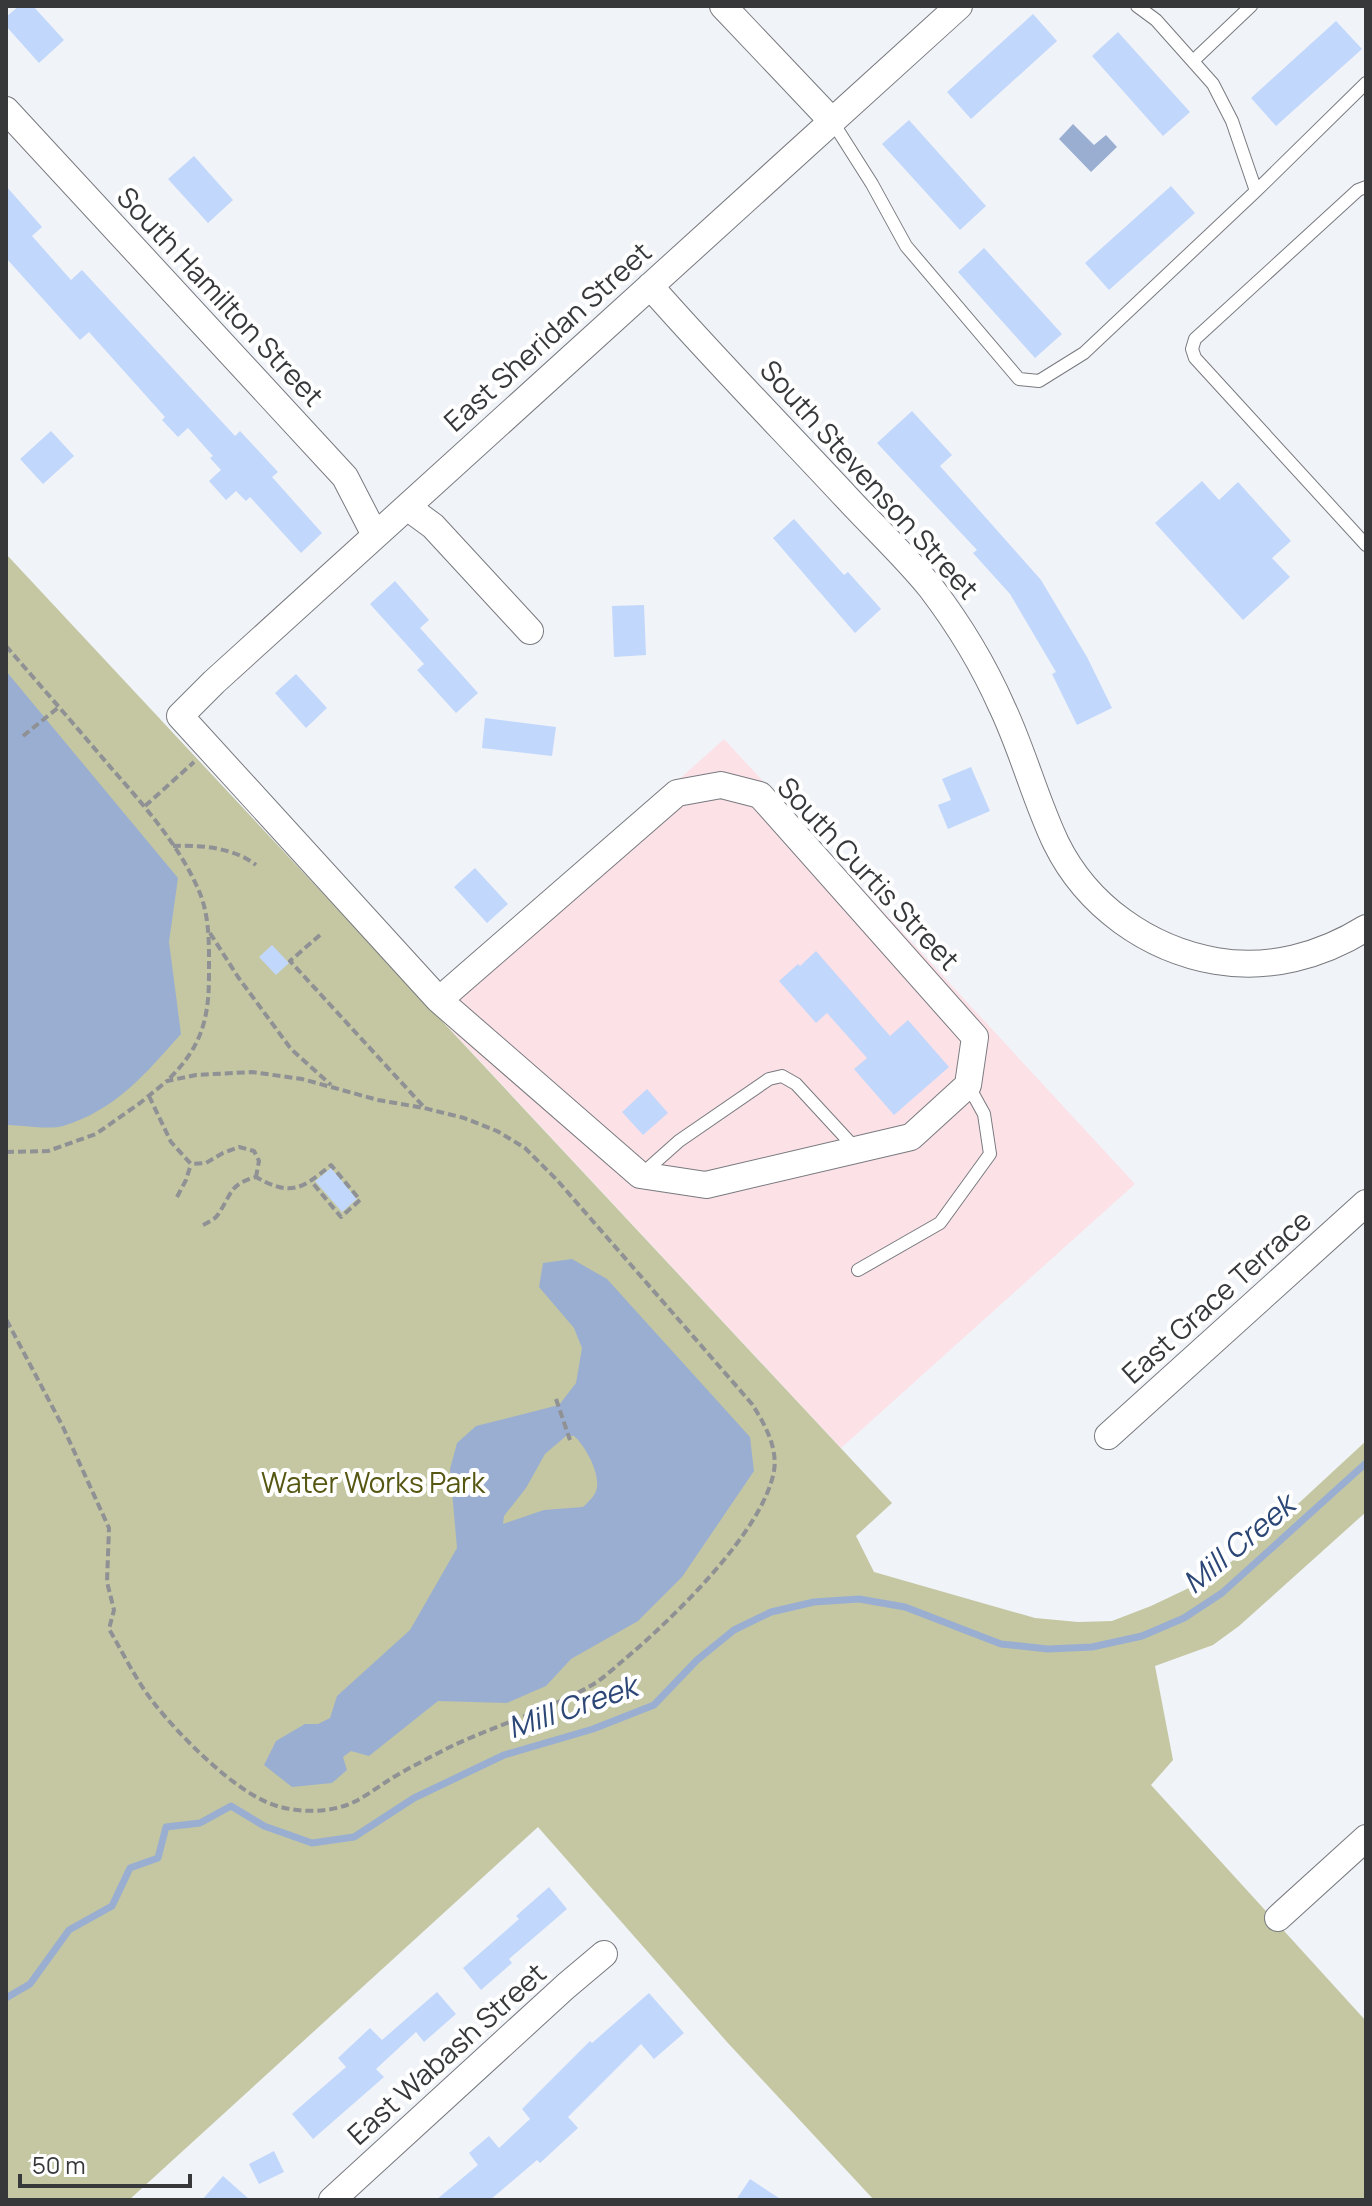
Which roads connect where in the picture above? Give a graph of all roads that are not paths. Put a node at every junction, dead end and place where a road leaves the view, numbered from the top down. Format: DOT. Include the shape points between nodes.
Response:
graph roads {
  1 [pos="723,6"];
  2 [pos="959,6"];
  3 [pos="1137,6"];
  4 [pos="1251,6"];
  5 [pos="1193,61"];
  6 [pos="1366,83"];
  7 [pos="6,110"];
  8 [pos="832,121"];
  9 [pos="1366,187"];
  10 [pos="1256,191"];
  11 [pos="650,286"];
  12 [pos="407,507"];
  13 [pos="375,535"];
  14 [pos="1366,545"];
  15 [pos="530,631"];
  16 [pos="1366,928"];
  17 [pos="439,1000"];
  18 [pos="968,1085"];
  19 [pos="856,1149"];
  20 [pos="640,1175"];
  21 [pos="1366,1203"];
  22 [pos="858,1270"];
  23 [pos="1108,1436"];
  24 [pos="1366,1838"];
  25 [pos="1278,1918"];
  26 [pos="604,1954"];
  27 [pos="332,2200"];
  1 -- 8 [label="street"];
  2 -- 8 [label="street, East Sheridan Street"];
  3 -- 5 [label="lane"];
  4 -- 5 [label="lane"];
  5 -- 10 [label="lane" via="1213,84 1232,121"];
  6 -- 10 [label="lane"];
  7 -- 13 [label="street, South Hamilton Street" via="345,477"];
  8 -- 10 [label="lane" via="906,246 1019,379 1039,381 1084,353"];
  8 -- 11 [label="street, East Sheridan Street"];
  9 -- 14 [label="lane" via="1195,339 1192,349"];
  11 -- 12 [label="street, East Sheridan Street"];
  11 -- 16 [label="street, South Stevenson Street" via="928,585 965,635 1003,708 1056,842 1094,897 1156,943 1228,963 1308,955"];
  12 -- 13 [label="street, East Sheridan Street"];
  12 -- 15 [label="street" via="433,526"];
  13 -- 17 [label="street, East Sheridan Street" via="180,716"];
  17 -- 18 [label="street, South Curtis Street" via="677,793 721,785 760,795 975,1037"];
  17 -- 20 [label="street"];
  18 -- 19 [label="street" via="911,1137"];
  18 -- 22 [label="lane" via="984,1114 990,1154 940,1223"];
  19 -- 20 [label="street" via="706,1185"];
  19 -- 20 [label="lane" via="796,1084 782,1076 769,1079 679,1141"];
  21 -- 23 [label="street, East Grace Terrace"];
  24 -- 25 [label="street"];
  26 -- 27 [label="street, East Wabash Street"];
}
